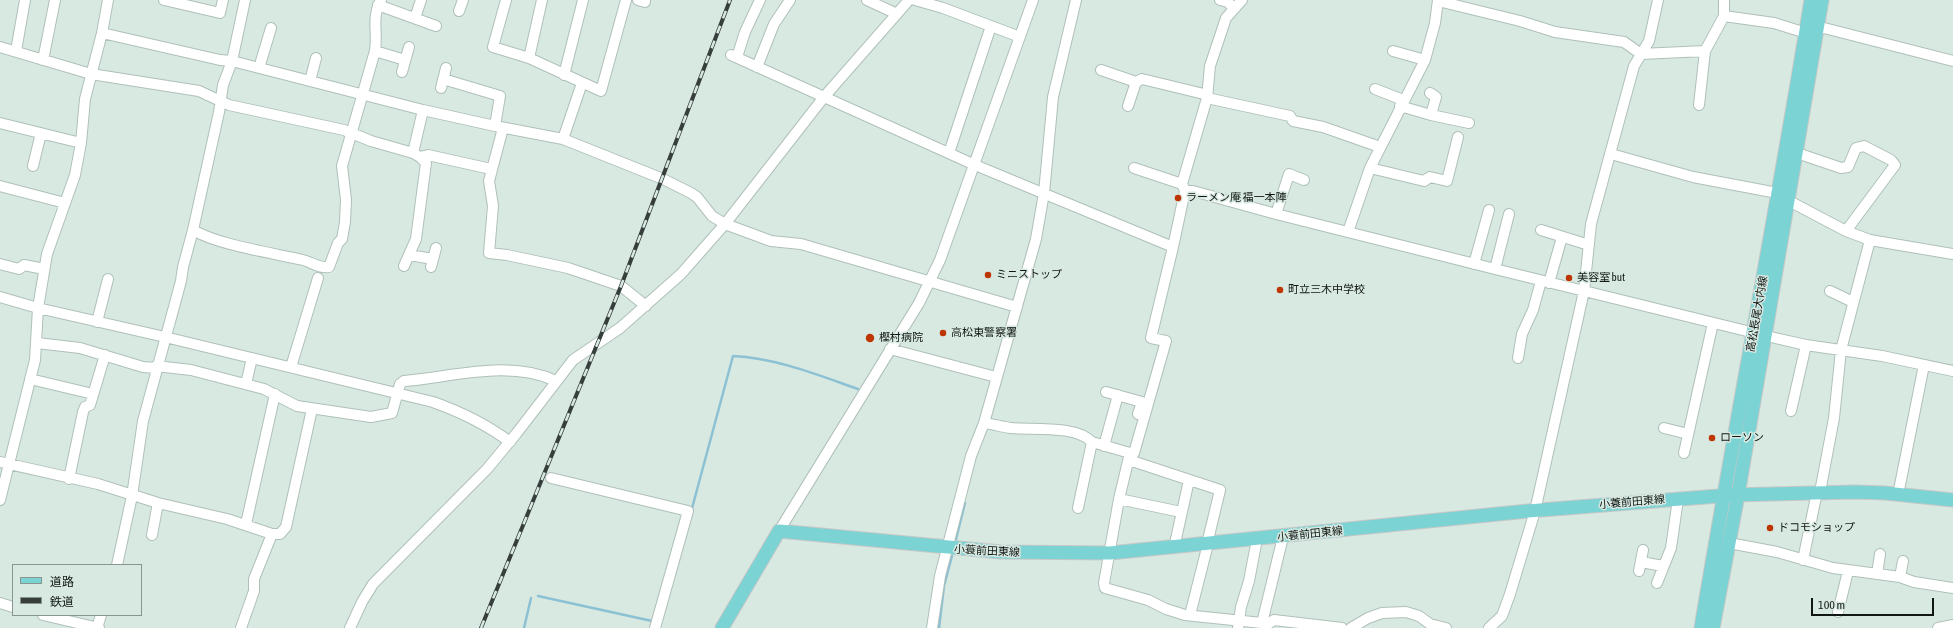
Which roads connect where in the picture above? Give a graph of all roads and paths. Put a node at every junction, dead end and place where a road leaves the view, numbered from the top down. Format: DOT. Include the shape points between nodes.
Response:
graph roads {
  1 [pos="25,0"];
  2 [pos="55,0"];
  3 [pos="108,0"];
  4 [pos="164,0"];
  5 [pos="223,0"];
  6 [pos="245,0"];
  7 [pos="422,0"];
  8 [pos="463,0"];
  9 [pos="506,0"];
  10 [pos="542,0"];
  11 [pos="583,0"];
  12 [pos="626,0"];
  13 [pos="638,0"];
  14 [pos="645,0"];
  15 [pos="760,0"];
  16 [pos="790,0"];
  17 [pos="867,0"];
  18 [pos="909,0"];
  19 [pos="915,0"];
  20 [pos="1033,0"];
  21 [pos="1076,0"];
  22 [pos="1220,0"];
  23 [pos="1242,0"];
  24 [pos="1438,0"];
  25 [pos="1658,0"];
  26 [pos="1724,0"];
  27 [pos="1811,0"];
  28 [pos="1822,0"];
  29 [pos="379,2"];
  30 [pos="1234,9"];
  31 [pos="459,11"];
  32 [pos="897,14"];
  33 [pos="1724,16"];
  34 [pos="415,18"];
  35 [pos="436,26"];
  36 [pos="991,26"];
  37 [pos="271,28"];
  38 [pos="102,32"];
  39 [pos="1812,32"];
  40 [pos="1020,37"];
  41 [pos="0,47"];
  42 [pos="409,47"];
  43 [pos="16,51"];
  44 [pos="375,51"];
  45 [pos="1393,51"];
  46 [pos="1705,51"];
  47 [pos="1641,54"];
  48 [pos="316,58"];
  49 [pos="529,58"];
  50 [pos="43,60"];
  51 [pos="405,60"];
  52 [pos="1425,60"];
  53 [pos="232,61"];
  54 [pos="1953,61"];
  55 [pos="757,67"];
  56 [pos="259,68"];
  57 [pos="446,68"];
  58 [pos="1101,70"];
  59 [pos="402,72"];
  60 [pos="91,74"];
  61 [pos="564,75"];
  62 [pos="310,81"];
  63 [pos="1136,82"];
  64 [pos="582,83"];
  65 [pos="1375,89"];
  66 [pos="1430,94"];
  67 [pos="362,95"];
  68 [pos="1208,96"];
  69 [pos="824,97"];
  70 [pos="220,100"];
  71 [pos="1402,103"];
  72 [pos="1699,105"];
  73 [pos="1128,106"];
  74 [pos="423,110"];
  75 [pos="1431,115"];
  76 [pos="0,123"];
  77 [pos="1469,123"];
  78 [pos="499,127"];
  79 [pos="41,133"];
  80 [pos="351,133"];
  81 [pos="1458,137"];
  82 [pos="563,139"];
  83 [pos="81,143"];
  84 [pos="1380,147"];
  85 [pos="949,153"];
  86 [pos="1797,153"];
  87 [pos="1611,154"];
  88 [pos="416,155"];
  89 [pos="975,165"];
  90 [pos="33,166"];
  91 [pos="491,168"];
  92 [pos="1134,168"];
  93 [pos="1370,168"];
  94 [pos="1304,180"];
  95 [pos="0,186"];
  96 [pos="1183,187"];
  97 [pos="1044,193"];
  98 [pos="1783,197"];
  99 [pos="65,203"];
  100 [pos="1489,210"];
  101 [pos="1276,214"];
  102 [pos="1509,214"];
  103 [pos="725,224"];
  104 [pos="193,230"];
  105 [pos="1541,230"];
  106 [pos="1846,231"];
  107 [pos="1348,232"];
  108 [pos="1562,236"];
  109 [pos="1870,240"];
  110 [pos="1589,245"];
  111 [pos="1173,247"];
  112 [pos="436,248"];
  113 [pos="1953,254"];
  114 [pos="409,255"];
  115 [pos="0,264"];
  116 [pos="1474,264"];
  117 [pos="404,266"];
  118 [pos="44,269"];
  119 [pos="1495,269"];
  120 [pos="318,278"];
  121 [pos="108,279"];
  122 [pos="929,282"];
  123 [pos="1545,282"];
  124 [pos="1830,291"];
  125 [pos="1584,292"];
  126 [pos="0,297"];
  127 [pos="1853,302"];
  128 [pos="646,306"];
  129 [pos="1017,307"];
  130 [pos="38,308"];
  131 [pos="97,322"];
  132 [pos="1713,323"];
  133 [pos="1760,334"];
  134 [pos="165,337"];
  135 [pos="37,343"];
  136 [pos="1806,345"];
  137 [pos="890,349"];
  138 [pos="1841,350"];
  139 [pos="105,355"];
  140 [pos="252,358"];
  141 [pos="1518,358"];
  142 [pos="1924,365"];
  143 [pos="156,367"];
  144 [pos="291,367"];
  145 [pos="1953,371"];
  146 [pos="996,377"];
  147 [pos="30,379"];
  148 [pos="556,381"];
  149 [pos="246,384"];
  150 [pos="1106,392"];
  151 [pos="93,394"];
  152 [pos="275,394"];
  153 [pos="397,394"];
  154 [pos="1118,395"];
  155 [pos="312,409"];
  156 [pos="1791,411"];
  157 [pos="984,423"];
  158 [pos="1664,428"];
  159 [pos="1688,434"];
  160 [pos="510,442"];
  161 [pos="1092,442"];
  162 [pos="1104,446"];
  163 [pos="1684,453"];
  164 [pos="1129,455"];
  165 [pos="5,463"];
  166 [pos="551,478"];
  167 [pos="69,479"];
  168 [pos="1189,480"];
  169 [pos="1819,492"];
  170 [pos="1738,495"];
  171 [pos="1898,495"];
  172 [pos="132,496"];
  173 [pos="1723,496"];
  174 [pos="1678,498"];
  175 [pos="1119,499"];
  176 [pos="0,500"];
  177 [pos="1953,500"];
  178 [pos="158,504"];
  179 [pos="1078,508"];
  180 [pos="1535,511"];
  181 [pos="1181,512"];
  182 [pos="246,524"];
  183 [pos="779,531"];
  184 [pos="272,534"];
  185 [pos="152,535"];
  186 [pos="1283,536"];
  187 [pos="1257,539"];
  188 [pos="1729,543"];
  189 [pos="1207,544"];
  190 [pos="947,548"];
  191 [pos="1174,548"];
  192 [pos="1643,550"];
  193 [pos="1110,553"];
  194 [pos="1880,554"];
  195 [pos="1803,560"];
  196 [pos="1903,561"];
  197 [pos="117,564"];
  198 [pos="1663,566"];
  199 [pos="1848,571"];
  200 [pos="1877,574"];
  201 [pos="1900,577"];
  202 [pos="1657,583"];
  203 [pos="1953,588"];
  204 [pos="0,603"];
  205 [pos="12,607"];
  206 [pos="1838,612"];
  207 [pos="1190,615"];
  208 [pos="47,616"];
  209 [pos="100,616"];
  210 [pos="1262,623"];
  211 [pos="1239,624"];
  212 [pos="1424,624"];
  213 [pos="1953,625"];
  214 [pos="98,628"];
  215 [pos="241,628"];
  216 [pos="350,628"];
  217 [pos="654,628"];
  218 [pos="722,628"];
  219 [pos="932,628"];
  220 [pos="1342,628"];
  221 [pos="1351,628"];
  222 [pos="1446,628"];
  223 [pos="1489,628"];
  224 [pos="1701,628"];
  225 [pos="1713,628"];
  226 [pos="1938,628"];
  1 -- 43 [label="street"];
  2 -- 50 [label="street"];
  3 -- 38 [label="street"];
  4 -- 5 [label="street" via="220,13"];
  6 -- 53 [label="street"];
  7 -- 34 [label="street"];
  8 -- 31 [label="street"];
  9 -- 49 [label="street" via="493,47"];
  10 -- 49 [label="street"];
  11 -- 61 [label="street"];
  12 -- 64 [label="street" via="601,91"];
  13 -- 14 [label="street"];
  15 -- 55 [label="street" via="734,56"];
  16 -- 55 [label="street" via="774,24"];
  17 -- 32 [label="street"];
  18 -- 32 [label="street"];
  19 -- 36 [label="street"];
  20 -- 40 [label="street"];
  21 -- 97 [label="street" via="1053,97"];
  22 -- 30 [label="street" via="1228,2"];
  23 -- 30 [label="street"];
  24 -- 47 [label="street" via="1555,32 1624,42"];
  24 -- 52 [label="street"];
  25 -- 47 [label="street" via="1649,41"];
  26 -- 33 [label="street"];
  27 -- 39 [label="main road, 高松長尾大内線"];
  28 -- 39 [label="main road, 高松長尾大内線"];
  29 -- 34 [label="street"];
  29 -- 44 [label="street" via="374,15"];
  30 -- 68 [label="street" via="1226,18 1210,66"];
  32 -- 69 [label="street"];
  33 -- 39 [label="street" via="1774,23"];
  33 -- 46 [label="street"];
  34 -- 35 [label="street"];
  36 -- 40 [label="street"];
  36 -- 85 [label="street"];
  37 -- 56 [label="street"];
  38 -- 53 [label="street"];
  38 -- 60 [label="street"];
  39 -- 54 [label="street" via="1824,28"];
  39 -- 86 [label="main road, 高松長尾大内線"];
  39 -- 98 [label="main road, 高松長尾大内線"];
  40 -- 89 [label="street"];
  41 -- 43 [label="street"];
  42 -- 51 [label="street"];
  43 -- 50 [label="street"];
  44 -- 51 [label="street"];
  44 -- 67 [label="street"];
  45 -- 52 [label="street"];
  46 -- 47 [label="street"];
  46 -- 72 [label="street"];
  47 -- 87 [label="street" via="1634,66"];
  48 -- 62 [label="street"];
  49 -- 61 [label="street"];
  50 -- 60 [label="street"];
  51 -- 59 [label="street"];
  52 -- 71 [label="street"];
  53 -- 56 [label="street"];
  53 -- 70 [label="street"];
  55 -- 69 [label="street"];
  56 -- 62 [label="street"];
  57 -- 78 [label="street" via="442,83 500,96"];
  58 -- 63 [label="street"];
  60 -- 70 [label="street" via="199,91"];
  60 -- 83 [label="street" via="85,99"];
  61 -- 64 [label="street"];
  62 -- 67 [label="street"];
  63 -- 68 [label="street" via="1142,79"];
  63 -- 73 [label="street"];
  64 -- 82 [label="street"];
  65 -- 71 [label="street"];
  66 -- 75 [label="street" via="1436,97"];
  67 -- 74 [label="street"];
  67 -- 80 [label="street"];
  68 -- 84 [label="street" via="1290,116 1293,121 1323,127"];
  68 -- 96 [label="street"];
  69 -- 85 [label="street"];
  69 -- 103 [label="street"];
  70 -- 80 [label="street" via="229,105"];
  70 -- 104 [label="street"];
  71 -- 75 [label="street"];
  71 -- 84 [label="street"];
  74 -- 78 [label="street"];
  74 -- 88 [label="street"];
  75 -- 77 [label="street"];
  76 -- 79 [label="street"];
  78 -- 82 [label="street"];
  78 -- 91 [label="street"];
  79 -- 83 [label="street"];
  79 -- 90 [label="street"];
  80 -- 88 [label="street"];
  80 -- 104 [label="street" via="342,166 345,222 342,239 329,267 220,240"];
  81 -- 93 [label="street" via="1447,181 1430,177 1424,181"];
  82 -- 103 [label="street" via="691,192 712,216"];
  83 -- 99 [label="street" via="75,175"];
  84 -- 93 [label="street"];
  85 -- 89 [label="street"];
  86 -- 98 [label="main road, 高松長尾大内線"];
  86 -- 106 [label="street" via="1841,168 1848,167 1856,148 1864,146 1891,160 1895,166"];
  87 -- 98 [label="street" via="1693,176 1750,186"];
  87 -- 110 [label="street" via="1591,224"];
  88 -- 91 [label="street" via="428,155"];
  88 -- 114 [label="street" via="426,163 416,239"];
  89 -- 97 [label="street"];
  89 -- 122 [label="street" via="940,260"];
  91 -- 128 [label="street" via="489,181 493,206 489,253 568,268 622,286"];
  92 -- 96 [label="street"];
  93 -- 107 [label="street"];
  94 -- 101 [label="street" via="1289,174"];
  95 -- 99 [label="street"];
  96 -- 101 [label="street"];
  96 -- 111 [label="street"];
  97 -- 111 [label="street"];
  97 -- 129 [label="street" via="1036,239"];
  98 -- 106 [label="street"];
  98 -- 133 [label="main road, 高松長尾大内線"];
  99 -- 118 [label="street"];
  100 -- 116 [label="street"];
  101 -- 107 [label="street"];
  102 -- 119 [label="street"];
  103 -- 122 [label="street" via="771,240 801,244"];
  103 -- 128 [label="street" via="681,274"];
  104 -- 134 [label="street"];
  105 -- 108 [label="street"];
  106 -- 109 [label="street"];
  107 -- 116 [label="street"];
  108 -- 110 [label="street"];
  108 -- 123 [label="street"];
  109 -- 113 [label="street"];
  109 -- 127 [label="street"];
  110 -- 125 [label="street"];
  111 -- 164 [label="street" via="1151,338 1166,341 1134,453"];
  112 -- 114 [label="street" via="432,263"];
  114 -- 117 [label="street"];
  115 -- 118 [label="street" via="19,269 24,265"];
  116 -- 119 [label="street"];
  118 -- 130 [label="street"];
  119 -- 123 [label="street"];
  120 -- 144 [label="street"];
  121 -- 131 [label="street"];
  122 -- 129 [label="street"];
  122 -- 137 [label="street"];
  123 -- 125 [label="street"];
  123 -- 141 [label="street" via="1522,334"];
  124 -- 127 [label="street"];
  125 -- 132 [label="street"];
  125 -- 180 [label="street"];
  126 -- 130 [label="street"];
  127 -- 138 [label="street"];
  128 -- 148 [label="street" via="620,328 573,360"];
  129 -- 146 [label="street"];
  130 -- 131 [label="street"];
  130 -- 135 [label="street"];
  131 -- 134 [label="street"];
  132 -- 133 [label="street"];
  132 -- 159 [label="street"];
  133 -- 136 [label="street"];
  133 -- 170 [label="main road, 高松長尾大内線"];
  133 -- 173 [label="main road, 高松長尾大内線"];
  134 -- 140 [label="street"];
  134 -- 143 [label="street"];
  135 -- 139 [label="street" via="80,348"];
  135 -- 147 [label="street"];
  136 -- 138 [label="street"];
  136 -- 156 [label="street"];
  137 -- 146 [label="street"];
  137 -- 183 [label="street"];
  138 -- 142 [label="street"];
  138 -- 169 [label="street" via="1834,418"];
  139 -- 143 [label="street" via="143,367"];
  139 -- 151 [label="street"];
  140 -- 144 [label="street"];
  140 -- 149 [label="street"];
  142 -- 145 [label="street"];
  142 -- 171 [label="street"];
  143 -- 149 [label="street" via="191,370"];
  143 -- 172 [label="street" via="143,422"];
  144 -- 153 [label="street"];
  146 -- 157 [label="street"];
  147 -- 151 [label="street"];
  147 -- 165 [label="street"];
  148 -- 153 [label="street" via="540,374 522,371 478,372 404,381 400,384"];
  148 -- 160 [label="street"];
  149 -- 152 [label="street"];
  150 -- 154 [label="street"];
  151 -- 167 [label="street" via="90,405 85,407 83,412"];
  152 -- 155 [label="street" via="297,406"];
  152 -- 182 [label="street"];
  153 -- 155 [label="street" via="392,413 384,416 371,417"];
  153 -- 160 [label="street" via="449,408 491,428"];
  154 -- 162 [label="street"];
  154 -- 164 [label="street" via="1142,402"];
  155 -- 184 [label="street" via="286,527 280,534"];
  157 -- 161 [label="street" via="1011,428 1055,429 1088,437"];
  157 -- 190 [label="street" via="972,456"];
  158 -- 159 [label="street"];
  159 -- 163 [label="street"];
  160 -- 216 [label="street" via="487,469 373,584"];
  161 -- 162 [label="street"];
  161 -- 179 [label="street"];
  162 -- 164 [label="street"];
  164 -- 168 [label="street"];
  164 -- 175 [label="street"];
  165 -- 167 [label="street"];
  165 -- 176 [label="street"];
  166 -- 217 [label="street" via="688,511"];
  167 -- 172 [label="street" via="98,484"];
  168 -- 181 [label="street"];
  168 -- 189 [label="street" via="1220,490"];
  169 -- 170 [label="main road, 小蓑前田東線"];
  169 -- 171 [label="main road, 小蓑前田東線"];
  169 -- 195 [label="street"];
  170 -- 173 [label="main road, 小蓑前田東線"];
  170 -- 188 [label="main road, 高松長尾大内線"];
  171 -- 177 [label="main road, 小蓑前田東線"];
  172 -- 178 [label="street"];
  172 -- 197 [label="street"];
  173 -- 174 [label="main road, 小蓑前田東線"];
  173 -- 224 [label="main road, 高松長尾大内線"];
  174 -- 180 [label="main road, 小蓑前田東線"];
  174 -- 198 [label="street" via="1671,548"];
  175 -- 181 [label="street"];
  175 -- 193 [label="street"];
  178 -- 182 [label="street"];
  178 -- 185 [label="street"];
  180 -- 186 [label="main road, 小蓑前田東線"];
  180 -- 223 [label="street" via="1502,616"];
  181 -- 191 [label="street"];
  182 -- 184 [label="street"];
  183 -- 190 [label="main road, 小蓑前田東線"];
  183 -- 218 [label="main road"];
  184 -- 215 [label="street" via="254,579 254,591"];
  186 -- 187 [label="main road, 小蓑前田東線"];
  186 -- 210 [label="street"];
  187 -- 189 [label="main road, 小蓑前田東線"];
  187 -- 211 [label="street"];
  188 -- 195 [label="street"];
  188 -- 225 [label="main road, 高松長尾大内線"];
  189 -- 191 [label="main road, 小蓑前田東線"];
  189 -- 207 [label="street"];
  190 -- 193 [label="main road, 小蓑前田東線" via="1001,552"];
  190 -- 219 [label="street"];
  191 -- 193 [label="main road, 小蓑前田東線"];
  192 -- 198 [label="street" via="1640,566"];
  193 -- 207 [label="street" via="1105,588"];
  194 -- 200 [label="street"];
  195 -- 199 [label="street"];
  196 -- 201 [label="street"];
  198 -- 202 [label="street"];
  199 -- 200 [label="street"];
  199 -- 206 [label="street"];
  200 -- 201 [label="street"];
  201 -- 203 [label="street" via="1914,582"];
  204 -- 205 [label="street"];
  207 -- 211 [label="street"];
  208 -- 214 [label="street"];
  209 -- 214 [label="street"];
  210 -- 211 [label="street"];
  210 -- 220 [label="street" via="1268,624 1274,620"];
  212 -- 221 [label="street" via="1419,616 1406,612 1368,618"];
  212 -- 222 [label="street"];
  213 -- 226 [label="street"];
}
